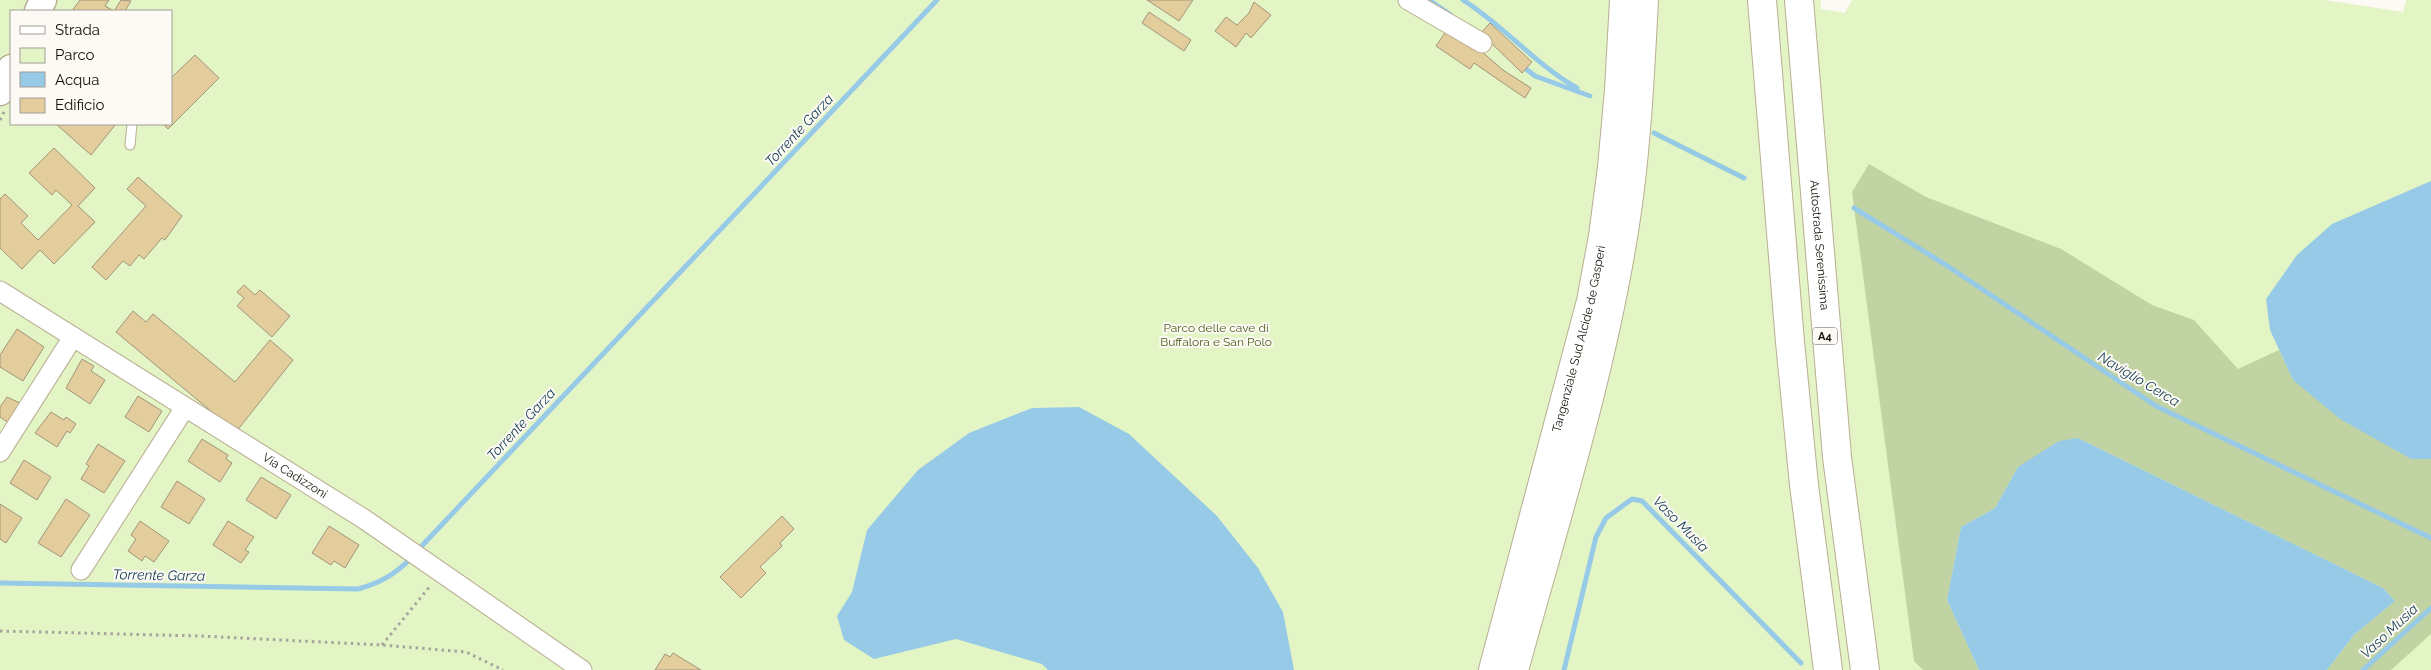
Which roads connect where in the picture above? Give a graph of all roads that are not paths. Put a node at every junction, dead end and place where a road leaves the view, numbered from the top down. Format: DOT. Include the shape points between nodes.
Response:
graph roads {
  1 [pos="1408,0"];
  2 [pos="1624,0"];
  3 [pos="1644,0"];
  4 [pos="1762,0"];
  5 [pos="1799,0"];
  6 [pos="1482,43"];
  7 [pos="10,70"];
  8 [pos="0,92"];
  9 [pos="132,125"];
  10 [pos="130,145"];
  11 [pos="0,291"];
  12 [pos="73,337"];
  13 [pos="184,409"];
  14 [pos="0,452"];
  15 [pos="81,570"];
  16 [pos="582,670"];
  17 [pos="1493,670"];
  18 [pos="1514,670"];
  19 [pos="1828,670"];
  20 [pos="1865,670"];
  1 -- 6 [label="street"];
  2 -- 17 [label="highway, Tangenziale Sud Alcide de Gasperi" via="1612,166 1591,301"];
  3 -- 18 [label="highway, Tangenziale Sud Alcide de Gasperi" via="1633,156 1624,236 1612,301"];
  4 -- 19 [label="highway" via="1804,485"];
  5 -- 20 [label="highway, Autostrada Serenissima / A4" via="1837,457"];
  7 -- 8 [label="main road"];
  9 -- 10 [label="lane"];
  11 -- 12 [label="street, Via Cadizzoni"];
  12 -- 13 [label="street, Via Cadizzoni"];
  12 -- 14 [label="street"];
  13 -- 15 [label="street"];
  13 -- 16 [label="street, Via Cadizzoni" via="364,519"];
}
